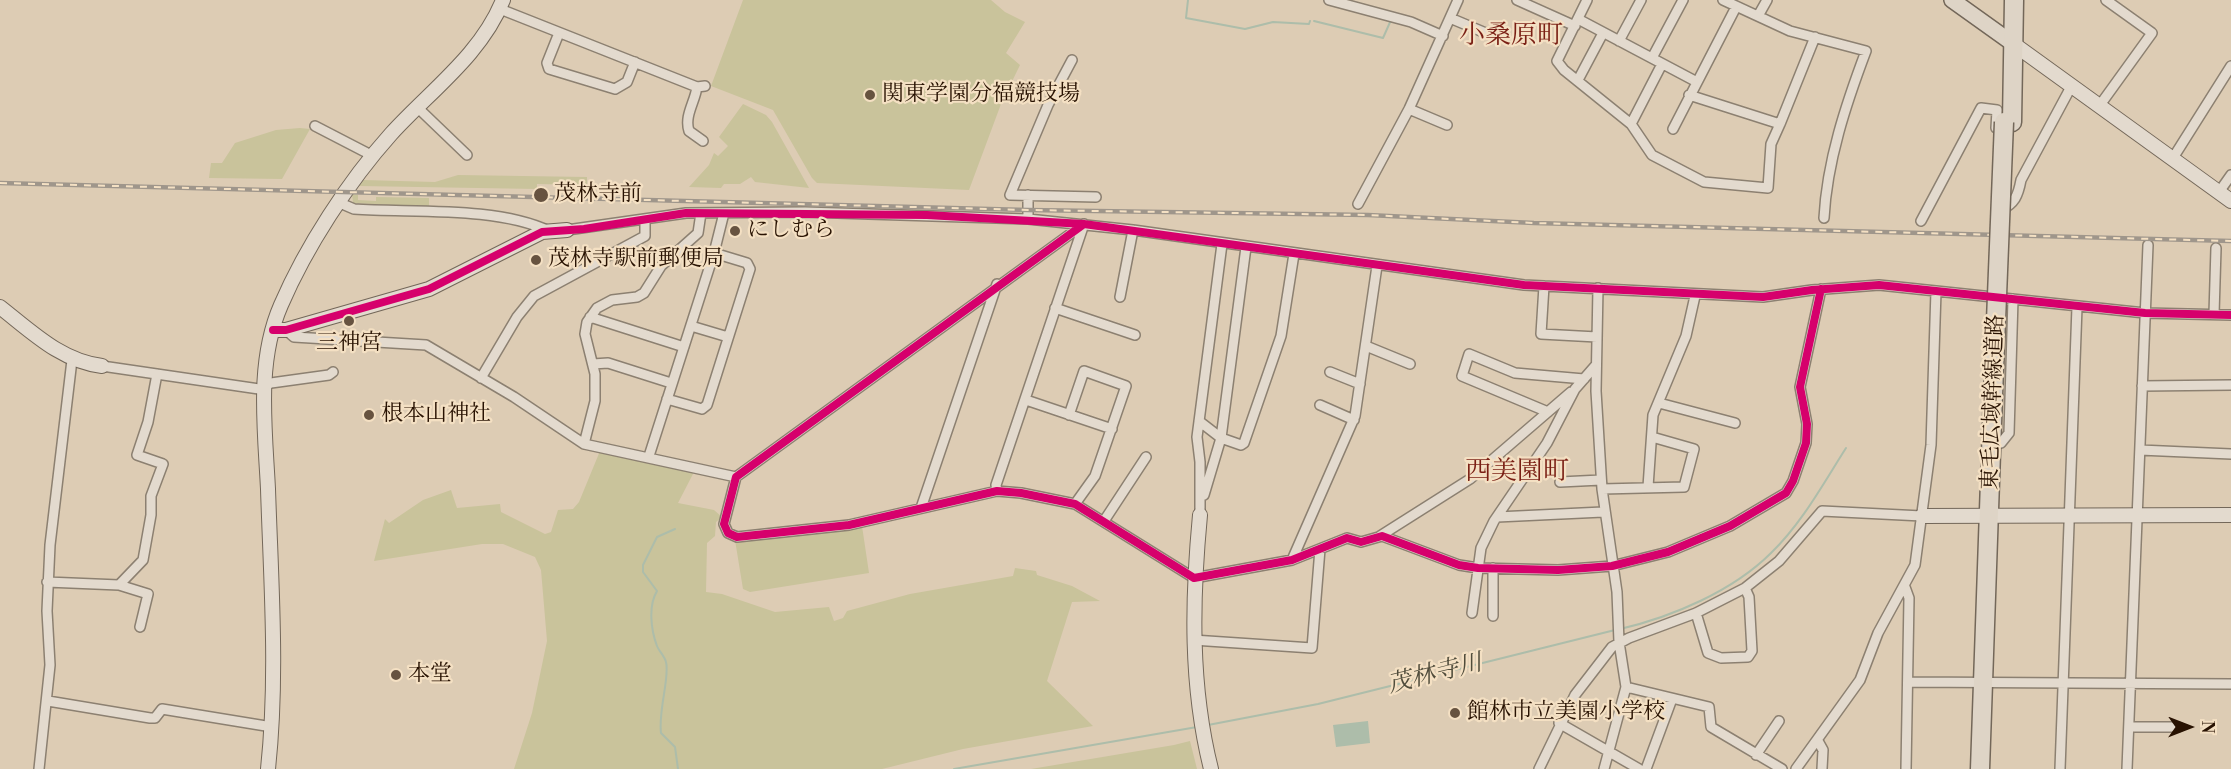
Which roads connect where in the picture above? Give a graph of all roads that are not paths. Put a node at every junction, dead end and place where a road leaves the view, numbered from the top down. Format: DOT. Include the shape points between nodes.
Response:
graph roads {
  1 [pos="1329,0"];
  2 [pos="1458,0"];
  3 [pos="1517,0"];
  4 [pos="1587,0"];
  5 [pos="1641,0"];
  6 [pos="1683,0"];
  7 [pos="1722,0"];
  8 [pos="1767,0"];
  9 [pos="1952,0"];
  10 [pos="2004,0"];
  11 [pos="2014,0"];
  12 [pos="2106,0"];
  13 [pos="501,4"];
  14 [pos="1736,7"];
  15 [pos="1758,16"];
  16 [pos="1450,18"];
  17 [pos="1576,23"];
  18 [pos="560,33"];
  19 [pos="1603,33"];
  20 [pos="1488,34"];
  21 [pos="1443,36"];
  22 [pos="1815,37"];
  23 [pos="1619,41"];
  24 [pos="2010,41"];
  25 [pos="1652,58"];
  26 [pos="1072,60"];
  27 [pos="635,62"];
  28 [pos="1662,64"];
  29 [pos="2231,66"];
  30 [pos="1578,80"];
  31 [pos="1696,82"];
  32 [pos="2072,85"];
  33 [pos="1689,95"];
  34 [pos="2100,105"];
  35 [pos="417,107"];
  36 [pos="1409,109"];
  37 [pos="1631,123"];
  38 [pos="1780,124"];
  39 [pos="1447,125"];
  40 [pos="315,126"];
  41 [pos="1673,129"];
  42 [pos="703,141"];
  43 [pos="467,155"];
  44 [pos="373,156"];
  45 [pos="2173,158"];
  46 [pos="2231,175"];
  47 [pos="1995,178"];
  48 [pos="2021,180"];
  49 [pos="2219,192"];
  50 [pos="1028,195"];
  51 [pos="1096,197"];
  52 [pos="2231,201"];
  53 [pos="340,203"];
  54 [pos="1358,204"];
  55 [pos="701,213"];
  56 [pos="724,213"];
  57 [pos="1824,218"];
  58 [pos="645,219"];
  59 [pos="1028,219"];
  60 [pos="1921,221"];
  61 [pos="1084,224"];
  62 [pos="567,230"];
  63 [pos="1133,230"];
  64 [pos="549,231"];
  65 [pos="1222,244"];
  66 [pos="2148,246"];
  67 [pos="1246,247"];
  68 [pos="2216,248"];
  69 [pos="714,253"];
  70 [pos="1294,254"];
  71 [pos="1377,266"];
  72 [pos="997,284"];
  73 [pos="1544,286"];
  74 [pos="1598,288"];
  75 [pos="1821,289"];
  76 [pos="1936,291"];
  77 [pos="1695,296"];
  78 [pos="1992,296"];
  79 [pos="1120,297"];
  80 [pos="2013,299"];
  81 [pos="0,307"];
  82 [pos="2077,307"];
  83 [pos="1055,308"];
  84 [pos="2145,314"];
  85 [pos="2214,315"];
  86 [pos="2231,315"];
  87 [pos="590,317"];
  88 [pos="691,326"];
  89 [pos="280,330"];
  90 [pos="1134,335"];
  91 [pos="729,337"];
  92 [pos="1597,337"];
  93 [pos="1366,346"];
  94 [pos="684,347"];
  95 [pos="72,360"];
  96 [pos="592,364"];
  97 [pos="1410,364"];
  98 [pos="1596,365"];
  99 [pos="102,366"];
  100 [pos="333,372"];
  101 [pos="1330,372"];
  102 [pos="157,374"];
  103 [pos="481,378"];
  104 [pos="1584,379"];
  105 [pos="671,383"];
  106 [pos="1360,384"];
  107 [pos="2231,385"];
  108 [pos="2142,386"];
  109 [pos="264,388"];
  110 [pos="1575,389"];
  111 [pos="667,399"];
  112 [pos="1026,400"];
  113 [pos="1659,403"];
  114 [pos="1320,405"];
  115 [pos="1548,412"];
  116 [pos="1069,415"];
  117 [pos="1354,420"];
  118 [pos="1199,421"];
  119 [pos="1735,423"];
  120 [pos="1112,429"];
  121 [pos="1652,437"];
  122 [pos="1221,438"];
  123 [pos="584,444"];
  124 [pos="1996,447"];
  125 [pos="2140,450"];
  126 [pos="2231,454"];
  127 [pos="649,456"];
  128 [pos="1146,457"];
  129 [pos="736,477"];
  130 [pos="1560,482"];
  131 [pos="1602,484"];
  132 [pos="1648,486"];
  133 [pos="997,491"];
  134 [pos="1075,504"];
  135 [pos="921,508"];
  136 [pos="1604,512"];
  137 [pos="2231,514"];
  138 [pos="1200,515"];
  139 [pos="2137,515"];
  140 [pos="1922,516"];
  141 [pos="1994,516"];
  142 [pos="2069,516"];
  143 [pos="1497,517"];
  144 [pos="1104,521"];
  145 [pos="1382,536"];
  146 [pos="1320,549"];
  147 [pos="1292,560"];
  148 [pos="1612,566"];
  149 [pos="1478,568"];
  150 [pos="1494,568"];
  151 [pos="1194,578"];
  152 [pos="47,582"];
  153 [pos="119,585"];
  154 [pos="1905,587"];
  155 [pos="1745,588"];
  156 [pos="1472,613"];
  157 [pos="1696,613"];
  158 [pos="1494,616"];
  159 [pos="140,627"];
  160 [pos="1619,639"];
  161 [pos="1193,640"];
  162 [pos="1908,682"];
  163 [pos="1987,683"];
  164 [pos="2063,683"];
  165 [pos="2131,683"];
  166 [pos="2231,684"];
  167 [pos="1626,687"];
  168 [pos="1672,699"];
  169 [pos="48,701"];
  170 [pos="1779,721"];
  171 [pos="1559,723"];
  172 [pos="272,727"];
  173 [pos="2129,727"];
  174 [pos="2178,727"];
  175 [pos="1818,741"];
  176 [pos="1609,752"];
  177 [pos="1756,755"];
  178 [pos="39,769"];
  179 [pos="268,769"];
  180 [pos="1211,769"];
  181 [pos="1539,769"];
  182 [pos="1604,769"];
  183 [pos="1639,769"];
  184 [pos="1646,769"];
  185 [pos="1782,769"];
  186 [pos="1796,769"];
  187 [pos="1822,769"];
  188 [pos="1906,769"];
  189 [pos="1980,769"];
  190 [pos="1990,769"];
  191 [pos="2060,769"];
  192 [pos="2127,769"];
  1 -- 21 [label="street" via="1412,22"];
  2 -- 16 [label="street"];
  3 -- 17 [label="street"];
  4 -- 17 [label="street"];
  5 -- 23 [label="street"];
  6 -- 25 [label="street"];
  7 -- 14 [label="street"];
  8 -- 15 [label="street"];
  9 -- 24 [label="main road"];
  10 -- 24 [label="highway, 東毛広域幹線道路"];
  11 -- 24 [label="highway, 東毛広域幹線道路"];
  12 -- 34 [label="street" via="2151,33"];
  13 -- 18 [label="street"];
  13 -- 35 [label="street" via="475,48"];
  14 -- 15 [label="street"];
  14 -- 31 [label="street"];
  15 -- 22 [label="street" via="1790,31"];
  16 -- 20 [label="street"];
  16 -- 21 [label="street"];
  17 -- 19 [label="street"];
  17 -- 30 [label="street" via="1557,61"];
  18 -- 27 [label="street"];
  18 -- 27 [label="street" via="547,63 549,69 615,89 627,82"];
  19 -- 23 [label="street"];
  19 -- 30 [label="street"];
  21 -- 36 [label="street"];
  22 -- 38 [label="street"];
  22 -- 57 [label="street" via="1866,51 1827,178"];
  23 -- 25 [label="street"];
  24 -- 32 [label="street"];
  24 -- 124 [label="highway, 東毛広域幹線道路"];
  25 -- 28 [label="street"];
  26 -- 50 [label="street" via="1048,105 1010,195"];
  27 -- 42 [label="street" via="701,87 686,123 688,131"];
  28 -- 31 [label="street"];
  28 -- 37 [label="street"];
  29 -- 45 [label="street"];
  30 -- 37 [label="street"];
  31 -- 33 [label="street"];
  32 -- 34 [label="street"];
  32 -- 48 [label="street"];
  33 -- 38 [label="street"];
  33 -- 41 [label="street"];
  34 -- 45 [label="street"];
  35 -- 43 [label="street"];
  35 -- 44 [label="street"];
  36 -- 39 [label="street"];
  36 -- 54 [label="street"];
  37 -- 38 [label="street" via="1652,155 1704,182 1768,188 1771,144"];
  40 -- 44 [label="street"];
  44 -- 53 [label="street"];
  45 -- 49 [label="street"];
  46 -- 49 [label="street"];
  47 -- 48 [label="street"];
  47 -- 48 [label="street" via="1994,218 2018,196"];
  47 -- 60 [label="street" via="1997,110 1981,108"];
  49 -- 52 [label="street"];
  50 -- 51 [label="street"];
  50 -- 59 [label="street"];
  53 -- 64 [label="street" via="354,208 498,218"];
  53 -- 89 [label="street" via="280,307"];
  55 -- 56 [label="street"];
  55 -- 58 [label="street"];
  55 -- 87 [label="street" via="698,233 661,266 644,293 612,300"];
  56 -- 59 [label="street"];
  56 -- 69 [label="street"];
  58 -- 62 [label="street"];
  58 -- 103 [label="street" via="645,236 534,297 517,317"];
  59 -- 61 [label="street"];
  61 -- 63 [label="street"];
  61 -- 72 [label="street"];
  61 -- 83 [label="street"];
  62 -- 64 [label="street"];
  63 -- 65 [label="street"];
  63 -- 79 [label="street"];
  64 -- 89 [label="street" via="429,290"];
  65 -- 67 [label="street"];
  65 -- 118 [label="street"];
  66 -- 84 [label="street"];
  67 -- 70 [label="street"];
  67 -- 122 [label="street"];
  68 -- 85 [label="street"];
  69 -- 88 [label="street"];
  69 -- 91 [label="street" via="747,263 750,268"];
  70 -- 71 [label="street"];
  70 -- 122 [label="street" via="1281,336 1244,443"];
  71 -- 73 [label="street"];
  71 -- 93 [label="street"];
  72 -- 129 [label="street"];
  72 -- 135 [label="street"];
  73 -- 74 [label="street"];
  73 -- 92 [label="street" via="1541,334"];
  74 -- 77 [label="street"];
  74 -- 92 [label="street"];
  75 -- 76 [label="street" via="1873,285"];
  75 -- 77 [label="street" via="1763,297"];
  75 -- 148 [label="street" via="1800,390 1807,424 1806,443 1786,493 1730,526 1680,548"];
  76 -- 78 [label="street"];
  76 -- 140 [label="street" via="1931,445"];
  77 -- 113 [label="street" via="1686,336"];
  78 -- 80 [label="street"];
  78 -- 124 [label="street" via="1986,433"];
  80 -- 82 [label="street"];
  80 -- 124 [label="street" via="2009,433"];
  81 -- 95 [label="street"];
  82 -- 84 [label="street"];
  82 -- 142 [label="street"];
  83 -- 90 [label="street"];
  83 -- 112 [label="street"];
  84 -- 85 [label="street"];
  84 -- 108 [label="street"];
  85 -- 86 [label="street"];
  87 -- 94 [label="street"];
  87 -- 96 [label="street" via="585,334"];
  88 -- 91 [label="street"];
  88 -- 94 [label="street"];
  89 -- 103 [label="street" via="294,337 426,345"];
  89 -- 109 [label="street"];
  91 -- 111 [label="street" via="707,405 702,408"];
  92 -- 98 [label="street"];
  93 -- 97 [label="street"];
  93 -- 106 [label="street"];
  94 -- 105 [label="street"];
  95 -- 99 [label="street"];
  95 -- 152 [label="street"];
  96 -- 105 [label="street" via="608,363"];
  96 -- 123 [label="street" via="595,401"];
  98 -- 104 [label="street"];
  98 -- 131 [label="street"];
  99 -- 102 [label="street"];
  100 -- 109 [label="street"];
  101 -- 106 [label="street"];
  102 -- 109 [label="street"];
  102 -- 153 [label="street" via="137,455 163,464 151,496 143,560"];
  103 -- 123 [label="street"];
  104 -- 110 [label="street"];
  104 -- 115 [label="street" via="1515,373 1469,354 1462,376"];
  105 -- 111 [label="street"];
  106 -- 117 [label="street"];
  107 -- 108 [label="street"];
  108 -- 125 [label="street"];
  109 -- 172 [label="street"];
  110 -- 115 [label="street"];
  110 -- 143 [label="street" via="1547,442"];
  111 -- 127 [label="street"];
  112 -- 116 [label="street"];
  112 -- 133 [label="street"];
  113 -- 119 [label="street"];
  113 -- 121 [label="street" via="1653,415"];
  114 -- 117 [label="street"];
  115 -- 145 [label="street" via="1470,479"];
  116 -- 120 [label="street"];
  116 -- 120 [label="street" via="1084,371 1126,386"];
  117 -- 147 [label="street"];
  118 -- 122 [label="street"];
  118 -- 138 [label="street"];
  120 -- 134 [label="street" via="1095,476"];
  121 -- 132 [label="street"];
  121 -- 132 [label="street" via="1694,449 1684,488"];
  122 -- 138 [label="street"];
  123 -- 127 [label="street"];
  124 -- 141 [label="highway, 東毛広域幹線道路"];
  125 -- 126 [label="street"];
  125 -- 139 [label="street"];
  127 -- 129 [label="street"];
  128 -- 144 [label="street"];
  129 -- 135 [label="street" via="724,524 728,533 737,537 849,525"];
  130 -- 131 [label="street"];
  131 -- 132 [label="street"];
  131 -- 136 [label="street"];
  133 -- 134 [label="street"];
  133 -- 135 [label="street"];
  134 -- 144 [label="street"];
  136 -- 143 [label="street"];
  136 -- 148 [label="street"];
  137 -- 139 [label="street"];
  138 -- 151 [label="street"];
  139 -- 142 [label="street"];
  139 -- 165 [label="street"];
  140 -- 141 [label="street"];
  140 -- 154 [label="street" via="1915,565"];
  140 -- 155 [label="street" via="1822,511 1785,555"];
  141 -- 142 [label="street"];
  141 -- 163 [label="highway, 東毛広域幹線道路"];
  142 -- 164 [label="street"];
  143 -- 149 [label="street" via="1481,548"];
  144 -- 151 [label="street"];
  145 -- 146 [label="street" via="1361,542 1347,538"];
  145 -- 149 [label="street" via="1459,565"];
  146 -- 147 [label="street"];
  146 -- 161 [label="street" via="1312,648"];
  147 -- 151 [label="street"];
  148 -- 150 [label="street" via="1558,570"];
  148 -- 160 [label="street"];
  149 -- 150 [label="street"];
  149 -- 156 [label="street"];
  150 -- 158 [label="street"];
  151 -- 161 [label="street"];
  152 -- 153 [label="street"];
  152 -- 169 [label="street"];
  153 -- 159 [label="street" via="148,594"];
  154 -- 162 [label="street" via="1909,598"];
  154 -- 175 [label="street" via="1878,633 1860,680"];
  155 -- 157 [label="street"];
  155 -- 157 [label="street" via="1752,651 1748,657 1720,658 1708,653"];
  157 -- 160 [label="street"];
  160 -- 167 [label="street"];
  160 -- 171 [label="street" via="1575,695"];
  161 -- 180 [label="street" via="1200,717"];
  162 -- 163 [label="street"];
  162 -- 188 [label="street"];
  163 -- 164 [label="street"];
  163 -- 189 [label="highway, 東毛広域幹線道路"];
  163 -- 190 [label="highway, 東毛広域幹線道路"];
  164 -- 165 [label="street"];
  164 -- 191 [label="street"];
  165 -- 166 [label="street"];
  165 -- 173 [label="street"];
  167 -- 168 [label="street"];
  167 -- 176 [label="street"];
  168 -- 177 [label="street" via="1709,707 1711,727"];
  168 -- 184 [label="street"];
  169 -- 172 [label="street" via="150,718 162,709"];
  169 -- 178 [label="street"];
  170 -- 177 [label="street"];
  171 -- 176 [label="street"];
  171 -- 181 [label="street"];
  172 -- 179 [label="street"];
  173 -- 174 [label="street"];
  173 -- 192 [label="street"];
  175 -- 186 [label="street"];
  175 -- 187 [label="street"];
  176 -- 182 [label="street"];
  176 -- 183 [label="street"];
  177 -- 185 [label="street"];
}
